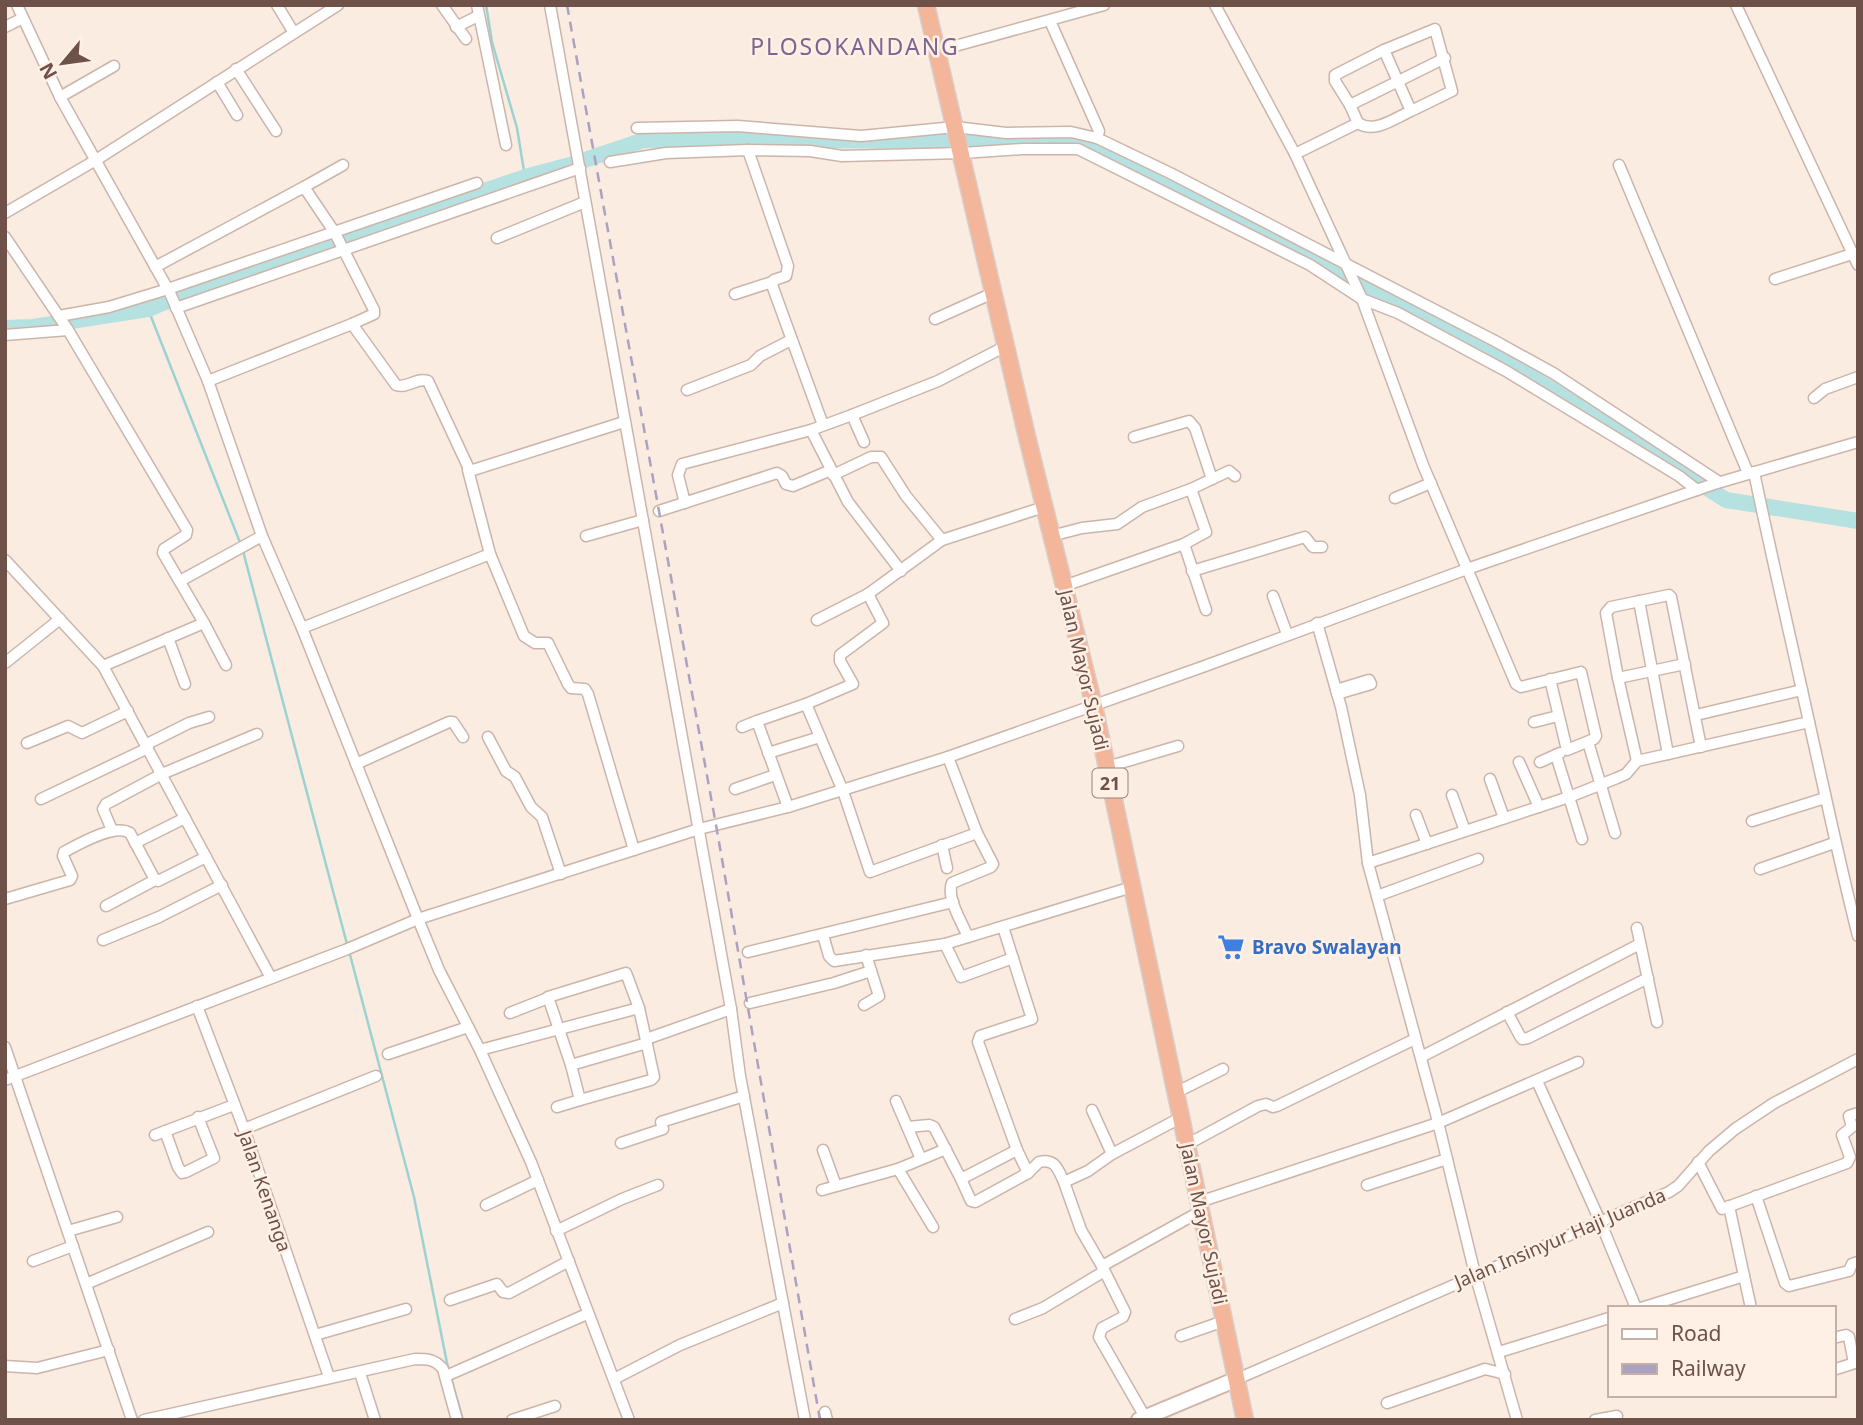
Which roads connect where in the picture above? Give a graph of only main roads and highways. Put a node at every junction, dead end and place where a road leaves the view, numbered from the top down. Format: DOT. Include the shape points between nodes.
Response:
graph roads {
  1 [pos="926,5"];
  2 [pos="1237,1379"];
  3 [pos="1142,1418"];
  4 [pos="1245,1420"];
  1 -- 2 [label="highway, Jalan Mayor Sujadi / 21" via="1094,706"];
  2 -- 3 [label="main road"];
  2 -- 4 [label="highway, Jalan Mayor Sujadi / 21"];
}
